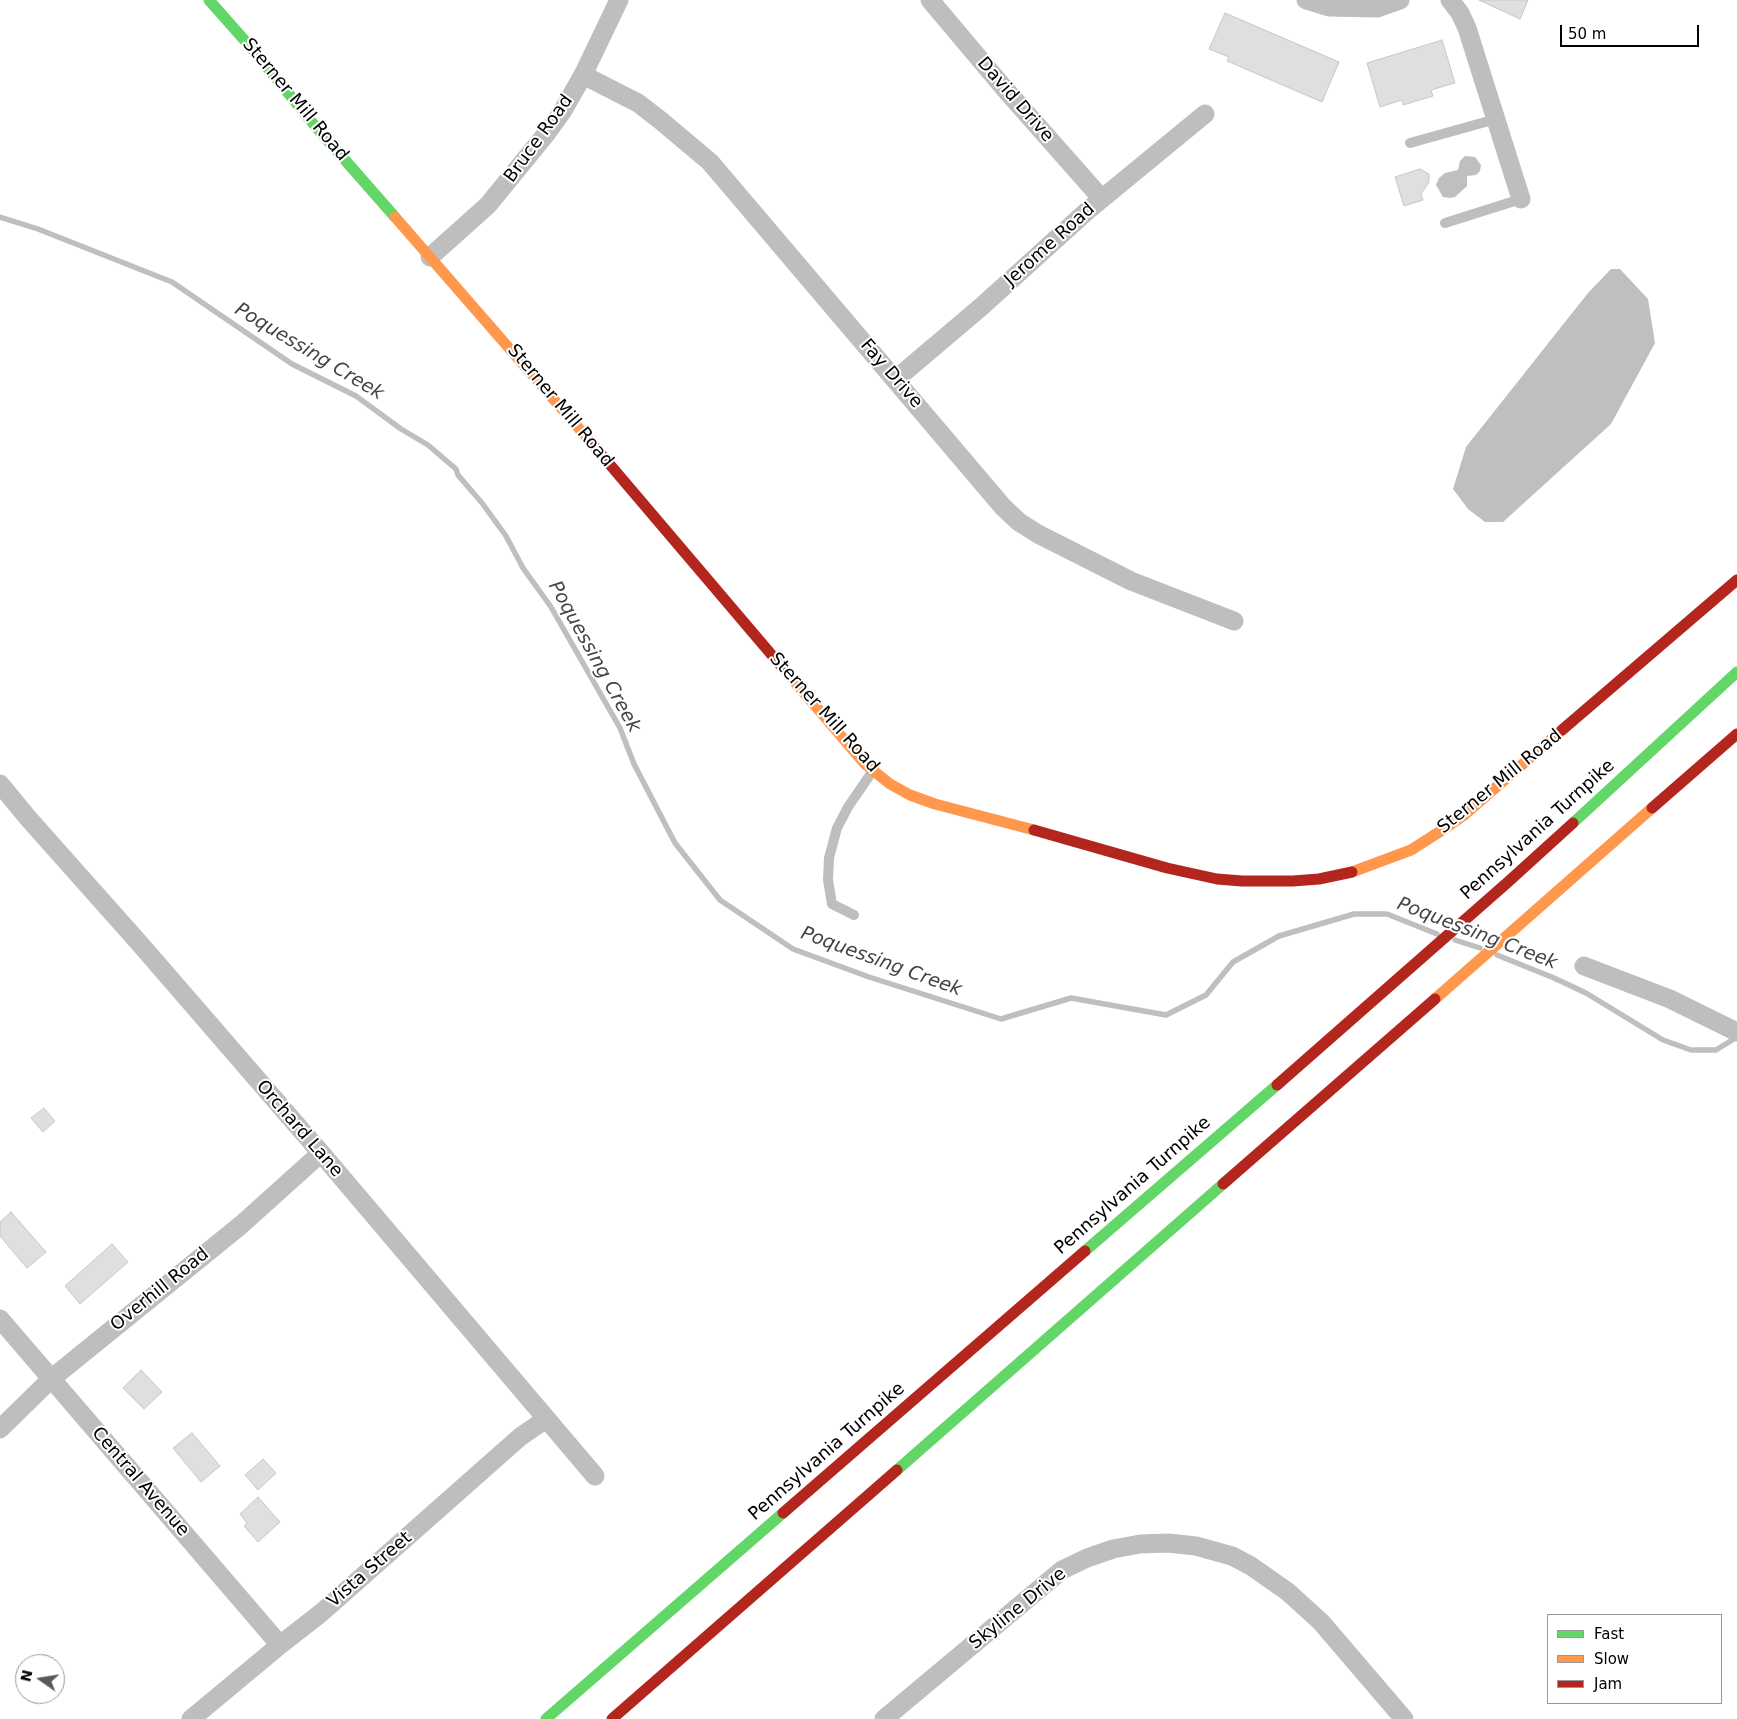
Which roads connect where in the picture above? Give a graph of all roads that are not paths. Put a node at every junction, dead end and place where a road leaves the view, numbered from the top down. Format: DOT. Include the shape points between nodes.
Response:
graph roads {
  1 [pos="209,0"];
  2 [pos="619,0"];
  3 [pos="930,0"];
  4 [pos="1306,0"];
  5 [pos="1400,0"];
  6 [pos="1450,0"];
  7 [pos="583,75"];
  8 [pos="1205,114"];
  9 [pos="1496,119"];
  10 [pos="1410,143"];
  11 [pos="1102,199"];
  12 [pos="1521,199"];
  13 [pos="1445,223"];
  14 [pos="430,257"];
  15 [pos="896,379"];
  16 [pos="1737,580"];
  17 [pos="1234,621"];
  18 [pos="1737,672"];
  19 [pos="1737,734"];
  20 [pos="873,771"];
  21 [pos="0,784"];
  22 [pos="854,915"];
  23 [pos="1584,966"];
  24 [pos="1731,1029"];
  25 [pos="321,1153"];
  26 [pos="0,1319"];
  27 [pos="51,1378"];
  28 [pos="546,1419"];
  29 [pos="0,1429"];
  30 [pos="595,1476"];
  31 [pos="280,1645"];
  32 [pos="192,1719"];
  33 [pos="546,1719"];
  34 [pos="612,1719"];
  35 [pos="884,1719"];
  36 [pos="1404,1719"];
  1 -- 14 [label="main road, Sterner Mill Road"];
  2 -- 7 [label="street, Bruce Road"];
  3 -- 11 [label="street, David Drive"];
  4 -- 5 [label="street" via="1330,7 1377,8"];
  6 -- 9 [label="street" via="1467,28"];
  7 -- 14 [label="street, Bruce Road" via="562,112 500,192"];
  7 -- 15 [label="street, Fay Drive" via="638,104 710,162"];
  8 -- 11 [label="street, Jerome Road"];
  9 -- 10 [label="lane"];
  9 -- 12 [label="street"];
  11 -- 15 [label="street, Jerome Road"];
  12 -- 13 [label="lane"];
  14 -- 20 [label="main road, Sterner Mill Road"];
  15 -- 17 [label="street, Fay Drive" via="1019,522 1131,581"];
  16 -- 20 [label="main road, Sterner Mill Road" via="1447,828 1411,850 1352,872 1319,879 1268,882 1192,874 935,804 903,791"];
  18 -- 33 [label="main road, Pennsylvania Turnpike" via="1508,882"];
  19 -- 34 [label="main road"];
  20 -- 22 [label="lane" via="837,828 830,858 828,880 832,904"];
  21 -- 25 [label="street, Orchard Lane"];
  23 -- 24 [label="street" via="1670,999"];
  25 -- 27 [label="street, Overhill Road" via="241,1225"];
  25 -- 28 [label="street, Orchard Lane"];
  26 -- 27 [label="street, Central Avenue"];
  27 -- 29 [label="street, Overhill Road"];
  27 -- 31 [label="street, Central Avenue"];
  28 -- 30 [label="street, Orchard Lane"];
  28 -- 31 [label="street, Vista Street" via="520,1437 321,1614"];
  31 -- 32 [label="street, Vista Street"];
  35 -- 36 [label="street, Skyline Drive" via="1062,1570 1113,1549 1168,1543 1196,1546 1232,1556 1288,1592 1321,1622"];
}
